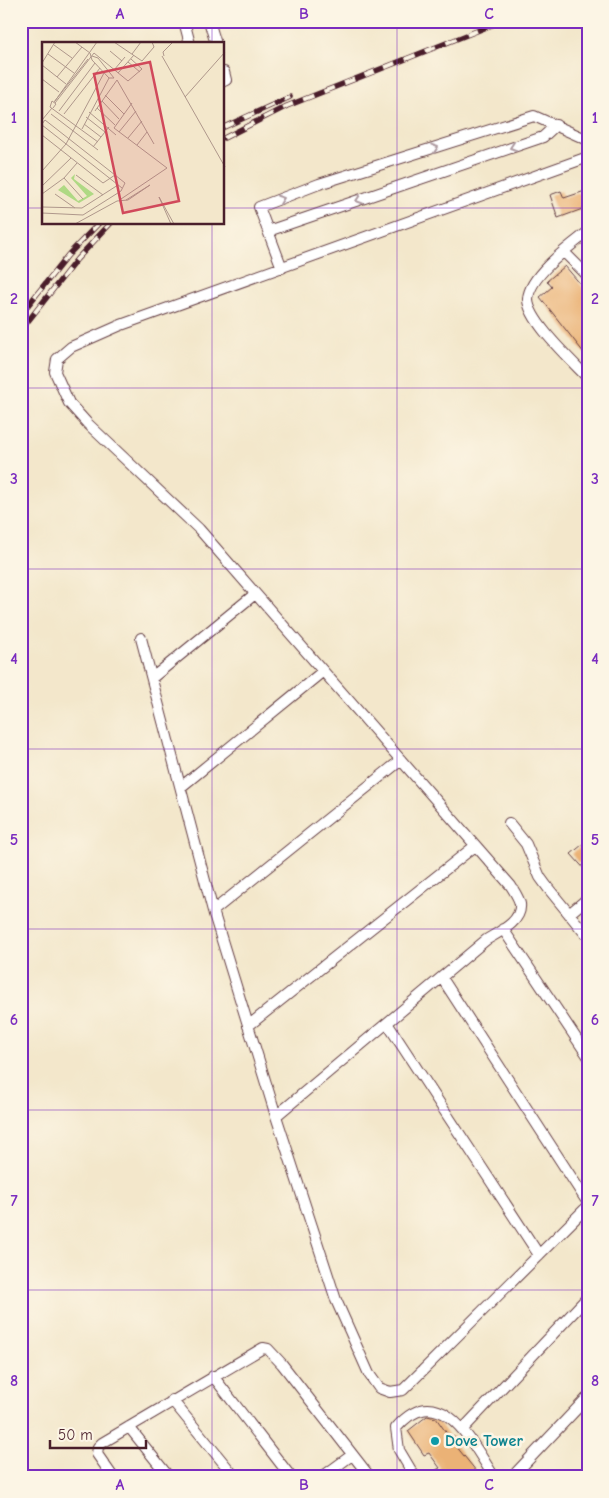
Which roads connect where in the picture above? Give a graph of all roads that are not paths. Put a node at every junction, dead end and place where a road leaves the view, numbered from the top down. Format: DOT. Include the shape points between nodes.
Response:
graph roads {
  1 [pos="184,21"];
  2 [pos="209,21"];
  3 [pos="189,42"];
  4 [pos="215,42"];
  5 [pos="556,126"];
  6 [pos="588,140"];
  7 [pos="588,157"];
  8 [pos="268,231"];
  9 [pos="588,232"];
  10 [pos="565,252"];
  11 [pos="282,268"];
  12 [pos="588,276"];
  13 [pos="588,378"];
  14 [pos="255,594"];
  15 [pos="141,638"];
  16 [pos="322,672"];
  17 [pos="152,678"];
  18 [pos="402,760"];
  19 [pos="181,787"];
  20 [pos="509,823"];
  21 [pos="475,846"];
  22 [pos="588,898"];
  23 [pos="213,911"];
  24 [pos="568,914"];
  25 [pos="502,929"];
  26 [pos="588,937"];
  27 [pos="442,978"];
  28 [pos="387,1023"];
  29 [pos="248,1026"];
  30 [pos="588,1056"];
  31 [pos="276,1116"];
  32 [pos="588,1204"];
  33 [pos="539,1254"];
  34 [pos="588,1297"];
  35 [pos="213,1376"];
  36 [pos="588,1397"];
  37 [pos="172,1400"];
  38 [pos="129,1427"];
  39 [pos="463,1429"];
  40 [pos="352,1455"];
  41 [pos="113,1477"];
  42 [pos="169,1477"];
  43 [pos="235,1477"];
  44 [pos="291,1477"];
  45 [pos="322,1477"];
  46 [pos="370,1477"];
  47 [pos="415,1477"];
  48 [pos="494,1477"];
  49 [pos="512,1477"];
  1 -- 3 [label="street"];
  2 -- 4 [label="street"];
  5 -- 6 [label="street"];
  5 -- 8 [label="street, one-way" via="543,137"];
  8 -- 5 [label="street, one-way" via="259,207 319,184 534,116"];
  7 -- 11 [label="street"];
  8 -- 11 [label="street"];
  9 -- 10 [label="street"];
  10 -- 12 [label="street"];
  10 -- 13 [label="street" via="536,278 528,300 532,314"];
  11 -- 14 [label="street" via="91,338 63,353 57,359 54,372 69,403 86,423 199,529"];
  14 -- 16 [label="street"];
  14 -- 17 [label="street"];
  15 -- 17 [label="street"];
  16 -- 18 [label="street"];
  16 -- 19 [label="street"];
  17 -- 19 [label="street"];
  18 -- 21 [label="street"];
  18 -- 23 [label="street"];
  19 -- 23 [label="street"];
  20 -- 24 [label="street" via="526,844 540,876"];
  21 -- 25 [label="street" via="511,886 520,903 514,921"];
  21 -- 29 [label="street"];
  22 -- 24 [label="street"];
  23 -- 29 [label="street"];
  24 -- 26 [label="street"];
  25 -- 27 [label="street"];
  25 -- 30 [label="street"];
  27 -- 28 [label="street"];
  27 -- 32 [label="street"];
  28 -- 31 [label="street"];
  28 -- 33 [label="street"];
  29 -- 31 [label="street"];
  31 -- 33 [label="street" via="336,1300 369,1374 379,1388 390,1392 403,1390"];
  32 -- 33 [label="street"];
  34 -- 39 [label="street"];
  35 -- 37 [label="street"];
  35 -- 40 [label="street" via="256,1350 268,1349"];
  35 -- 44 [label="street"];
  36 -- 49 [label="street"];
  37 -- 38 [label="street"];
  37 -- 43 [label="street"];
  38 -- 41 [label="street" via="98,1447 98,1457"];
  38 -- 42 [label="street"];
  39 -- 47 [label="street" via="440,1411 429,1408 405,1417 396,1428 396,1436 399,1450"];
  39 -- 48 [label="street"];
  40 -- 45 [label="street"];
  40 -- 46 [label="street"];
}
